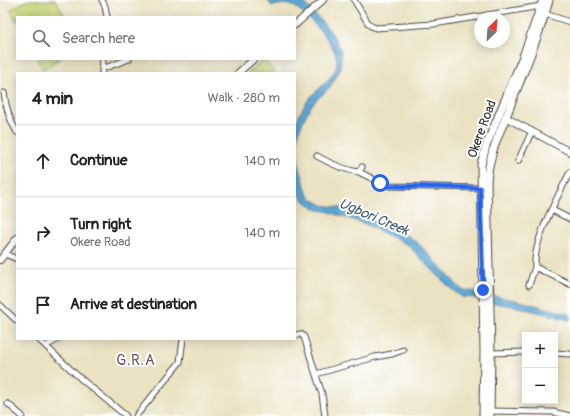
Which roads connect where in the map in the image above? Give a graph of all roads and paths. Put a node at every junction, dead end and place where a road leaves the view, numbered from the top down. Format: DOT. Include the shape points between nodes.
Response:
graph roads {
  1 [pos="102,0"];
  2 [pos="324,0"];
  3 [pos="354,0"];
  4 [pos="549,0"];
  5 [pos="542,3"];
  6 [pos="545,14"];
  7 [pos="107,16"];
  8 [pos="570,22"];
  9 [pos="296,24"];
  10 [pos="103,60"];
  11 [pos="127,60"];
  12 [pos="253,60"];
  13 [pos="102,71"];
  14 [pos="239,72"];
  15 [pos="4,93"];
  16 [pos="505,117"];
  17 [pos="16,131"];
  18 [pos="532,131"];
  19 [pos="570,152"];
  20 [pos="317,156"];
  21 [pos="518,161"];
  22 [pos="362,167"];
  23 [pos="359,172"];
  24 [pos="570,172"];
  25 [pos="480,188"];
  26 [pos="552,210"];
  27 [pos="570,219"];
  28 [pos="16,239"];
  29 [pos="5,254"];
  30 [pos="16,258"];
  31 [pos="0,260"];
  32 [pos="535,267"];
  33 [pos="570,284"];
  34 [pos="529,285"];
  35 [pos="486,291"];
  36 [pos="0,305"];
  37 [pos="16,320"];
  38 [pos="296,335"];
  39 [pos="39,340"];
  40 [pos="56,340"];
  41 [pos="183,340"];
  42 [pos="46,346"];
  43 [pos="403,350"];
  44 [pos="522,352"];
  45 [pos="491,353"];
  46 [pos="558,353"];
  47 [pos="570,354"];
  48 [pos="316,374"];
  49 [pos="8,404"];
  50 [pos="490,413"];
  51 [pos="543,414"];
  52 [pos="22,416"];
  53 [pos="126,416"];
  54 [pos="136,416"];
  55 [pos="325,416"];
  56 [pos="483,416"];
  57 [pos="570,416"];
  1 -- 7 [label="street"];
  2 -- 9 [label="street"];
  3 -- 5 [label="street" via="368,23 376,28 434,24"];
  4 -- 6 [label="main road, Okere Road"];
  5 -- 25 [label="main road, Okere Road" via="483,156"];
  6 -- 8 [label="street"];
  6 -- 16 [label="main road, Okere Road"];
  10 -- 13 [label="street"];
  11 -- 13 [label="street"];
  12 -- 14 [label="street"];
  15 -- 17 [label="street" via="6,109"];
  16 -- 18 [label="street"];
  16 -- 35 [label="main road, Okere Road" via="491,153 487,172"];
  18 -- 19 [label="street"];
  18 -- 21 [label="street"];
  20 -- 23 [label="street" via="348,171"];
  22 -- 23 [label="street"];
  23 -- 25 [label="street" via="389,186"];
  24 -- 26 [label="street"];
  25 -- 35 [label="main road, Okere Road"];
  26 -- 27 [label="street"];
  26 -- 32 [label="street" via="538,243"];
  28 -- 29 [label="street"];
  29 -- 30 [label="street"];
  29 -- 31 [label="street"];
  32 -- 33 [label="street"];
  32 -- 34 [label="street"];
  35 -- 45 [label="main road, Okere Road" via="490,304"];
  35 -- 56 [label="main road, Okere Road" via="483,301"];
  36 -- 37 [label="street"];
  38 -- 48 [label="street" via="303,336"];
  39 -- 42 [label="street"];
  40 -- 42 [label="street"];
  41 -- 54 [label="street" via="180,362"];
  42 -- 53 [label="street"];
  43 -- 48 [label="street"];
  44 -- 45 [label="street"];
  45 -- 50 [label="main road, Okere Road"];
  46 -- 47 [label="street"];
  48 -- 55 [label="street"];
  49 -- 52 [label="street"];
  50 -- 51 [label="street"];
  51 -- 57 [label="street" via="553,412"];
}
